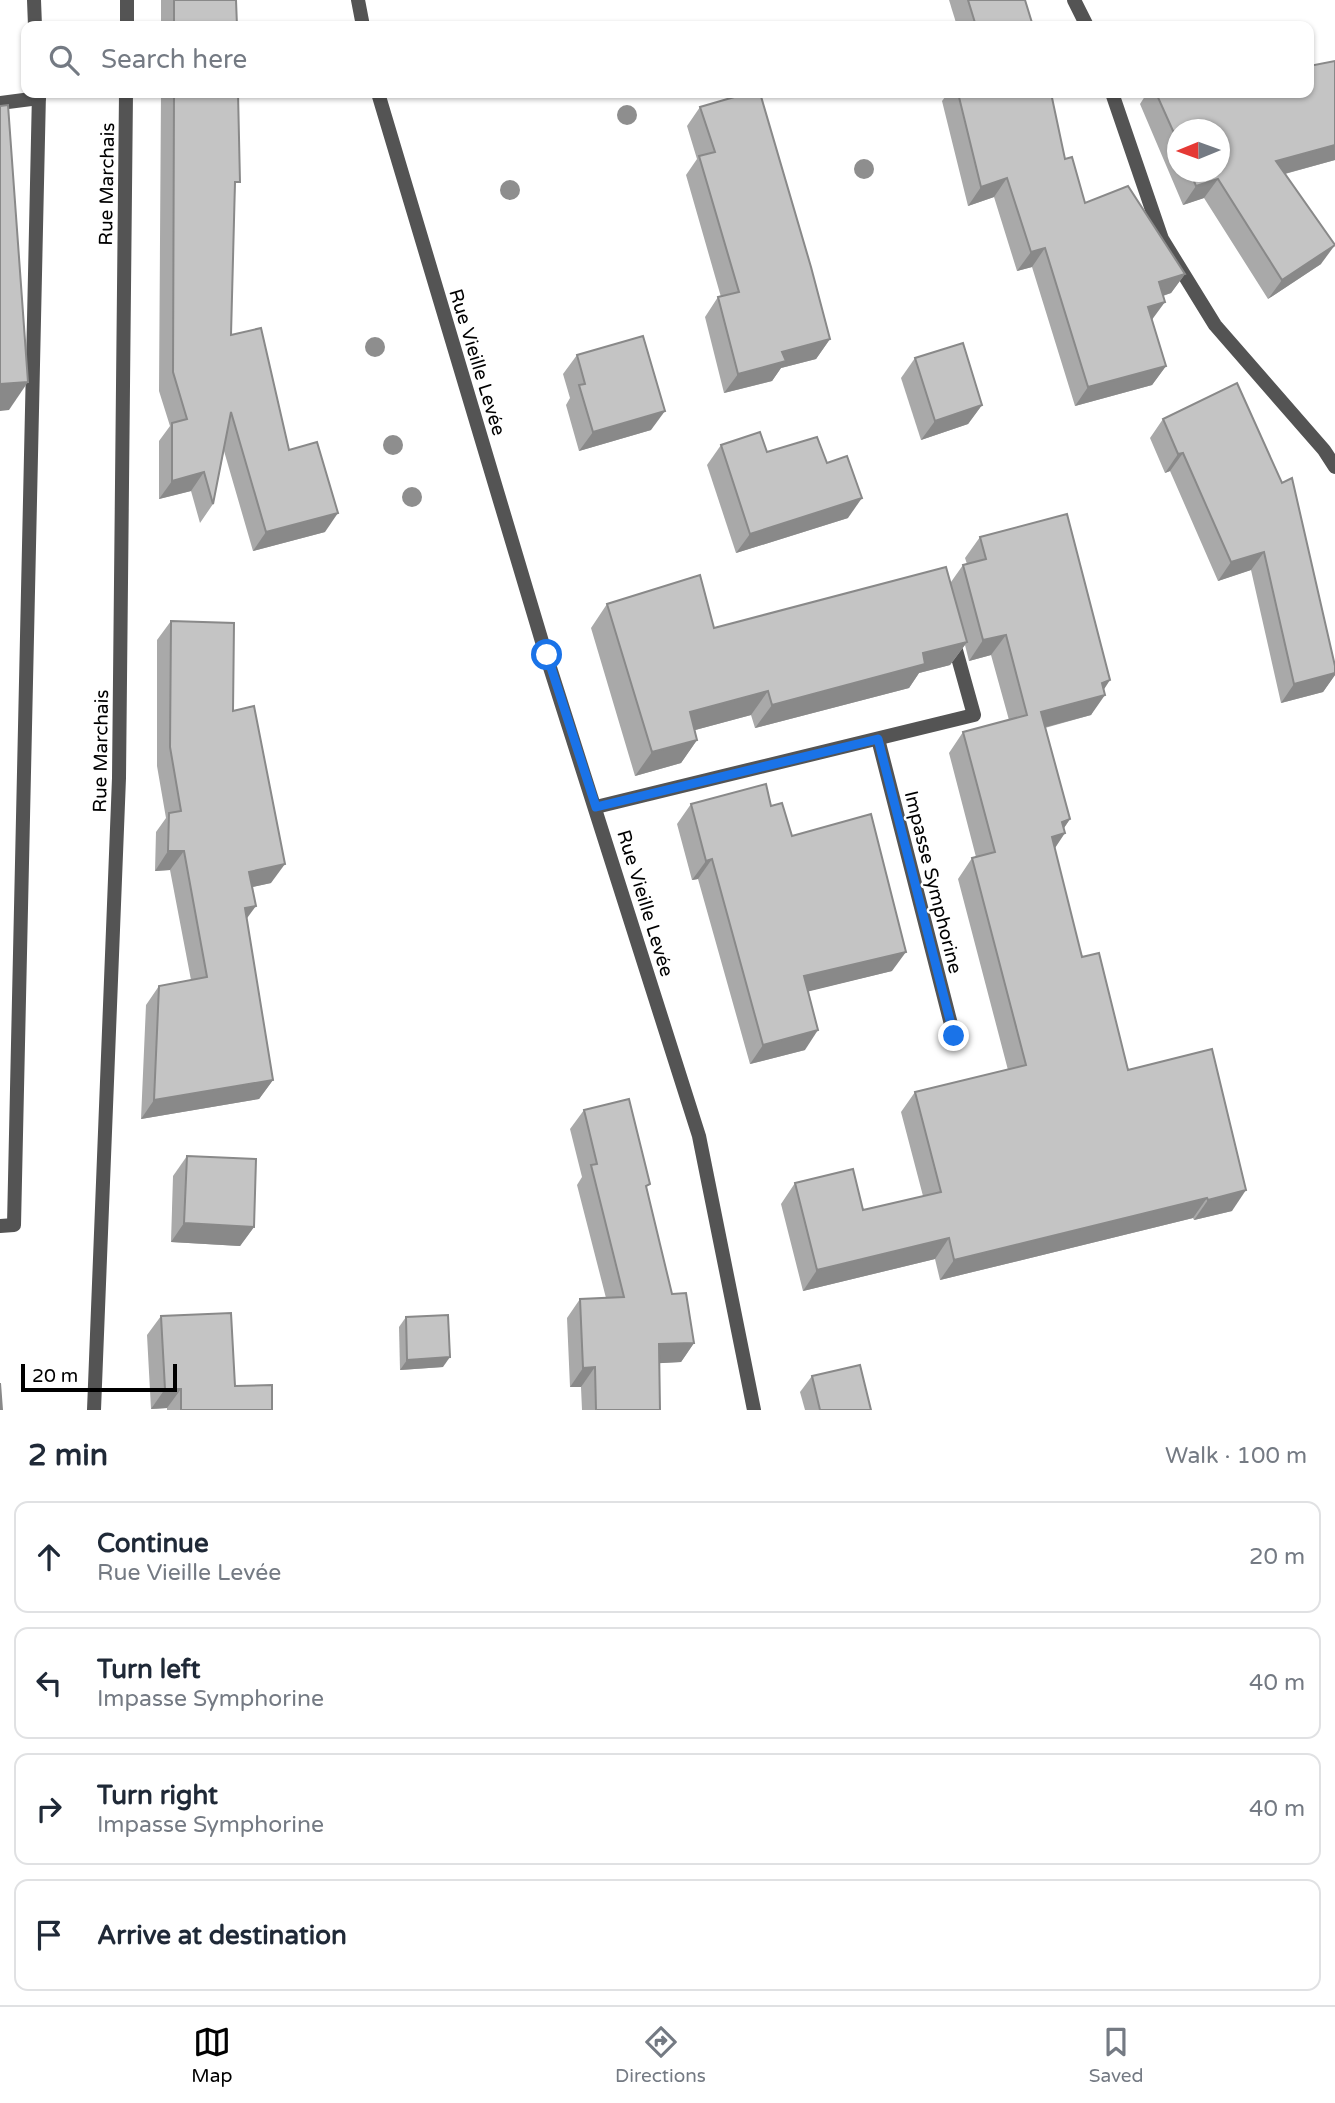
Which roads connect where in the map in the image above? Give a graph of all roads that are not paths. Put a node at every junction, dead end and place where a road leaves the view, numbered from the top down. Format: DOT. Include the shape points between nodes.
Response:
graph roads {
  1 [pos="34,0"];
  2 [pos="127,0"];
  3 [pos="358,0"];
  4 [pos="1074,0"];
  5 [pos="35,21"];
  6 [pos="127,21"];
  7 [pos="362,21"];
  8 [pos="1084,21"];
  9 [pos="24,98"];
  10 [pos="39,98"];
  11 [pos="126,98"];
  12 [pos="380,98"];
  13 [pos="1114,98"];
  14 [pos="0,103"];
  15 [pos="1330,449"];
  16 [pos="1335,467"];
  17 [pos="948,622"];
  18 [pos="878,739"];
  19 [pos="596,807"];
  20 [pos="954,1036"];
  21 [pos="0,1226"];
  22 [pos="94,1410"];
  23 [pos="754,1410"];
  1 -- 5 [label="street"];
  2 -- 6 [label="street"];
  3 -- 7 [label="street"];
  4 -- 8 [label="street"];
  9 -- 14 [label="street"];
  10 -- 21 [label="street" via="14,1225"];
  11 -- 22 [label="street, Rue Marchais" via="119,778"];
  12 -- 19 [label="street, Rue Vieille Levée"];
  13 -- 15 [label="street" via="1162,239 1215,325"];
  15 -- 16 [label="street"];
  17 -- 18 [label="street" via="974,715"];
  18 -- 19 [label="street"];
  18 -- 20 [label="street, Impasse Symphorine"];
  19 -- 23 [label="street, Rue Vieille Levée" via="699,1136"];
}
